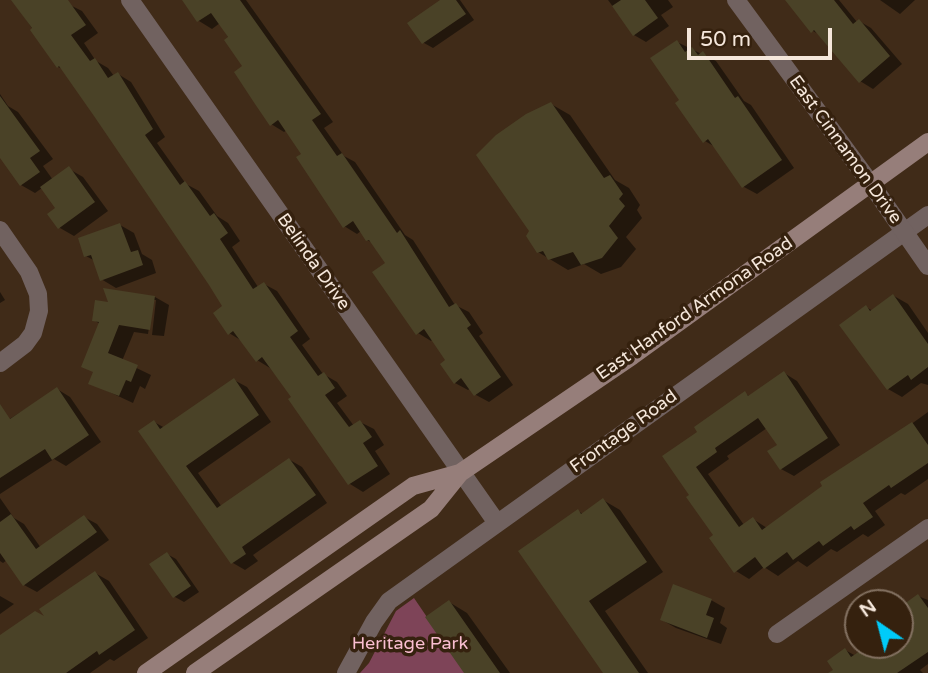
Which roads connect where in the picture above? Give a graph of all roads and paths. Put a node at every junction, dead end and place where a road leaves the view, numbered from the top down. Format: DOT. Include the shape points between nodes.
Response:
graph roads {
  1 [pos="130,0"];
  2 [pos="736,0"];
  3 [pos="928,142"];
  4 [pos="870,184"];
  5 [pos="928,215"];
  6 [pos="0,230"];
  7 [pos="904,232"];
  8 [pos="928,266"];
  9 [pos="0,363"];
  10 [pos="460,473"];
  11 [pos="497,523"];
  12 [pos="928,528"];
  13 [pos="777,634"];
  14 [pos="145,673"];
  15 [pos="195,673"];
  16 [pos="346,673"];
  1 -- 10 [label="street, Belinda Drive"];
  2 -- 4 [label="street, East Cinnamon Drive"];
  3 -- 4 [label="main road, East Hanford Armona Road"];
  4 -- 7 [label="street, East Cinnamon Drive"];
  4 -- 10 [label="main road, East Hanford Armona Road"];
  5 -- 7 [label="street, Frontage Road"];
  6 -- 9 [label="street" via="29,272 39,311 25,344"];
  7 -- 8 [label="street, East Cinnamon Drive"];
  7 -- 11 [label="street, Frontage Road"];
  10 -- 11 [label="street, Belinda Drive"];
  10 -- 14 [label="main road, East Hanford Armona Road" via="413,486"];
  10 -- 15 [label="main road, East Hanford Armona Road" via="431,509"];
  11 -- 16 [label="street, Frontage Road" via="389,601"];
  12 -- 13 [label="street"];
}
